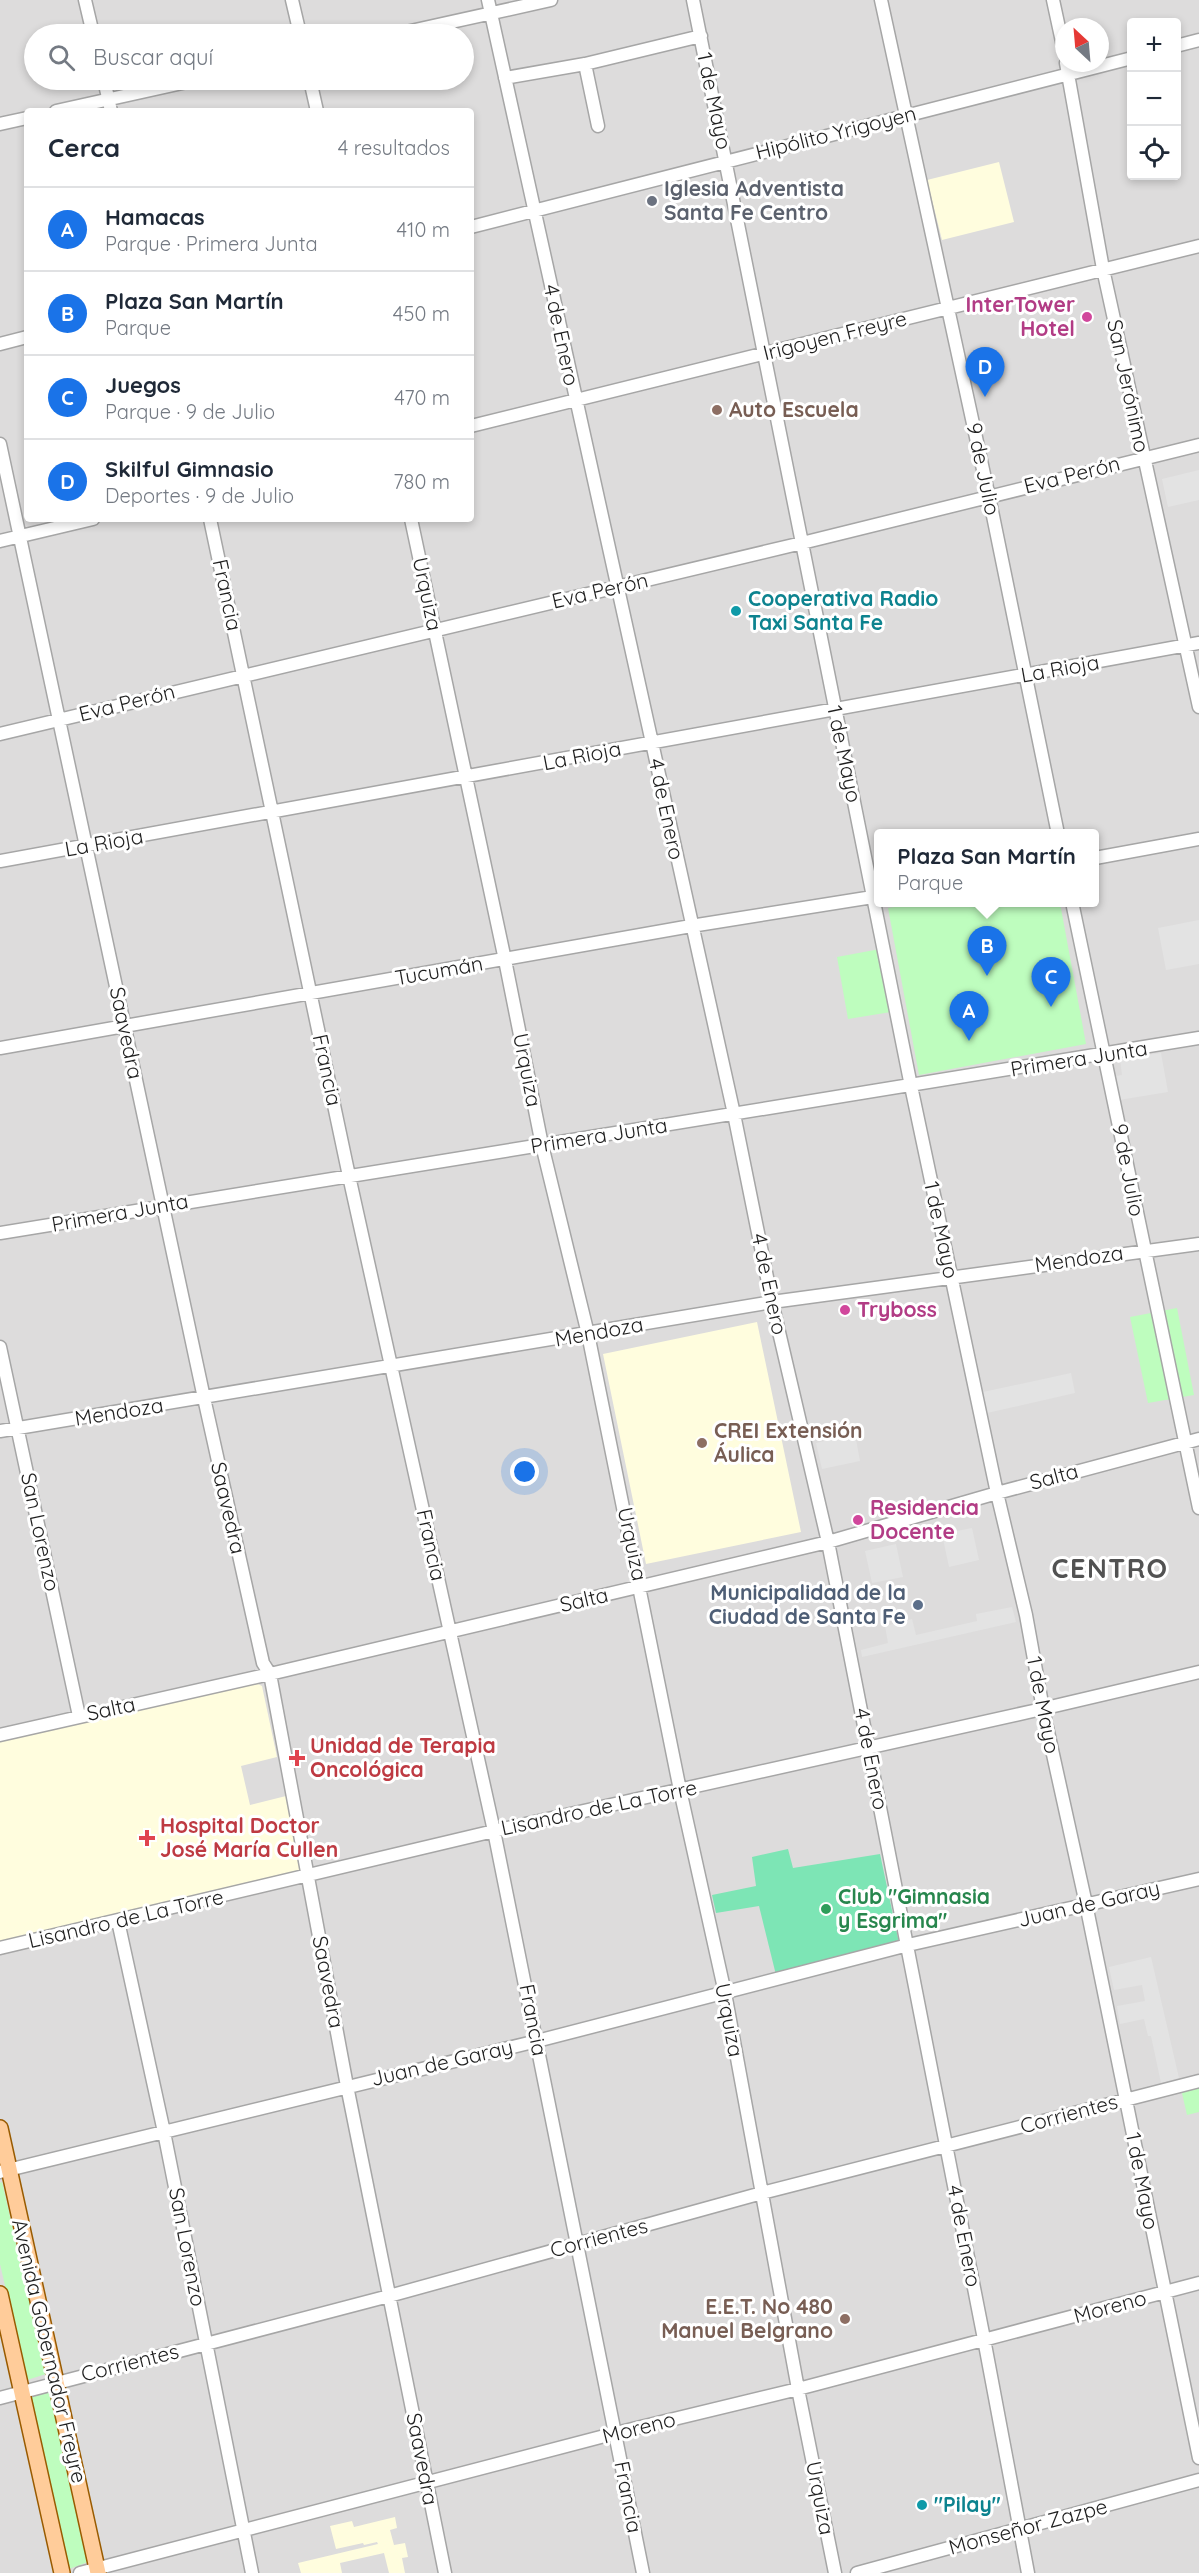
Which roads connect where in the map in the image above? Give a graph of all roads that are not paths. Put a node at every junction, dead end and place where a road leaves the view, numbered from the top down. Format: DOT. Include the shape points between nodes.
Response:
graph roads {
  1 [pos="85,0"];
  2 [pos="292,0"];
  3 [pos="488,0"];
  4 [pos="551,0"];
  5 [pos="693,0"];
  6 [pos="880,0"];
  7 [pos="1053,0"];
  8 [pos="491,13"];
  9 [pos="1057,18"];
  10 [pos="91,24"];
  11 [pos="298,24"];
  12 [pos="442,24"];
  13 [pos="701,36"];
  14 [pos="1199,40"];
  15 [pos="1181,45"];
  16 [pos="1127,59"];
  17 [pos="1109,62"];
  18 [pos="585,64"];
  19 [pos="1057,72"];
  20 [pos="1069,72"];
  21 [pos="505,78"];
  22 [pos="106,90"];
  23 [pos="162,90"];
  24 [pos="312,90"];
  25 [pos="110,105"];
  26 [pos="83,108"];
  27 [pos="316,108"];
  28 [pos="906,115"];
  29 [pos="24,119"];
  30 [pos="0,124"];
  31 [pos="598,126"];
  32 [pos="726,161"];
  33 [pos="535,210"];
  34 [pos="474,226"];
  35 [pos="1199,246"];
  36 [pos="1103,269"];
  37 [pos="948,307"];
  38 [pos="24,338"];
  39 [pos="0,344"];
  40 [pos="763,353"];
  41 [pos="575,401"];
  42 [pos="474,425"];
  43 [pos="0,444"];
  44 [pos="1199,445"];
  45 [pos="1144,458"];
  46 [pos="988,495"];
  47 [pos="81,522"];
  48 [pos="211,522"];
  49 [pos="412,522"];
  50 [pos="20,537"];
  51 [pos="0,541"];
  52 [pos="802,543"];
  53 [pos="618,587"];
  54 [pos="435,630"];
  55 [pos="1199,643"];
  56 [pos="1186,645"];
  57 [pos="244,674"];
  58 [pos="1024,675"];
  59 [pos="1199,707"];
  60 [pos="834,711"];
  61 [pos="59,720"];
  62 [pos="0,734"];
  63 [pos="652,743"];
  64 [pos="466,778"];
  65 [pos="274,811"];
  66 [pos="1057,829"];
  67 [pos="1199,839"];
  68 [pos="86,846"];
  69 [pos="1099,857"];
  70 [pos="0,861"];
  71 [pos="874,883"];
  72 [pos="874,896"];
  73 [pos="879,907"];
  74 [pos="1073,907"];
  75 [pos="691,926"];
  76 [pos="505,960"];
  77 [pos="310,994"];
  78 [pos="124,1025"];
  79 [pos="1199,1038"];
  80 [pos="0,1048"];
  81 [pos="1105,1055"];
  82 [pos="911,1086"];
  83 [pos="734,1114"];
  84 [pos="542,1145"];
  85 [pos="350,1176"];
  86 [pos="164,1205"];
  87 [pos="0,1233"];
  88 [pos="1199,1244"];
  89 [pos="1144,1251"];
  90 [pos="951,1276"];
  91 [pos="772,1302"];
  92 [pos="588,1334"];
  93 [pos="0,1347"];
  94 [pos="392,1366"];
  95 [pos="204,1398"];
  96 [pos="18,1428"];
  97 [pos="0,1431"];
  98 [pos="1199,1439"];
  99 [pos="1185,1441"];
  100 [pos="997,1492"];
  101 [pos="1199,1508"];
  102 [pos="828,1542"];
  103 [pos="640,1586"];
  104 [pos="450,1631"];
  105 [pos="1199,1672"];
  106 [pos="270,1674"];
  107 [pos="1043,1709"];
  108 [pos="79,1716"];
  109 [pos="0,1735"];
  110 [pos="868,1748"];
  111 [pos="681,1790"];
  112 [pos="494,1831"];
  113 [pos="308,1876"];
  114 [pos="1199,1879"];
  115 [pos="1086,1904"];
  116 [pos="118,1921"];
  117 [pos="908,1946"];
  118 [pos="0,1948"];
  119 [pos="724,1993"];
  120 [pos="537,2040"];
  121 [pos="1199,2081"];
  122 [pos="347,2086"];
  123 [pos="1125,2099"];
  124 [pos="0,2128"];
  125 [pos="164,2132"];
  126 [pos="945,2146"];
  127 [pos="4,2171"];
  128 [pos="762,2193"];
  129 [pos="576,2244"];
  130 [pos="1199,2283"];
  131 [pos="1164,2293"];
  132 [pos="0,2294"];
  133 [pos="389,2296"];
  134 [pos="984,2339"];
  135 [pos="206,2344"];
  136 [pos="56,2382"];
  137 [pos="798,2389"];
  138 [pos="21,2392"];
  139 [pos="0,2398"];
  140 [pos="616,2433"];
  141 [pos="1199,2458"];
  142 [pos="1199,2480"];
  143 [pos="426,2483"];
  144 [pos="1020,2530"];
  145 [pos="243,2531"];
  146 [pos="98,2570"];
  147 [pos="62,2573"];
  148 [pos="80,2573"];
  149 [pos="252,2573"];
  150 [pos="445,2573"];
  151 [pos="643,2573"];
  152 [pos="835,2573"];
  153 [pos="856,2573"];
  154 [pos="1028,2573"];
  1 -- 10 [label="street"];
  2 -- 11 [label="street"];
  3 -- 8 [label="street, 4 de Enero"];
  4 -- 8 [label="street"];
  5 -- 13 [label="street, 1 de Mayo"];
  6 -- 28 [label="street, 9 de Julio"];
  7 -- 9 [label="street"];
  8 -- 12 [label="street"];
  8 -- 21 [label="street, 4 de Enero"];
  13 -- 18 [label="street"];
  13 -- 32 [label="street, 1 de Mayo"];
  14 -- 15 [label="street"];
  16 -- 17 [label="street, Hipólito Yrigoyen"];
  18 -- 21 [label="street"];
  18 -- 31 [label="street"];
  19 -- 28 [label="street, Hipólito Yrigoyen"];
  20 -- 36 [label="street, San Jerónimo"];
  21 -- 33 [label="street, 4 de Enero"];
  22 -- 25 [label="street"];
  23 -- 25 [label="street"];
  24 -- 27 [label="street"];
  25 -- 26 [label="street"];
  28 -- 32 [label="street, Hipólito Yrigoyen"];
  28 -- 37 [label="street, 9 de Julio"];
  29 -- 30 [label="street"];
  32 -- 33 [label="street, Hipólito Yrigoyen"];
  32 -- 40 [label="street, 1 de Mayo"];
  33 -- 34 [label="street, Hipólito Yrigoyen"];
  33 -- 41 [label="street, 4 de Enero"];
  35 -- 36 [label="street, Irigoyen Freyre"];
  36 -- 37 [label="street, Irigoyen Freyre"];
  36 -- 45 [label="street, San Jerónimo"];
  37 -- 40 [label="street, Irigoyen Freyre"];
  37 -- 46 [label="street, 9 de Julio"];
  38 -- 39 [label="street"];
  40 -- 41 [label="street, Irigoyen Freyre"];
  40 -- 52 [label="street, 1 de Mayo"];
  41 -- 42 [label="street, Irigoyen Freyre"];
  41 -- 53 [label="street, 4 de Enero"];
  43 -- 50 [label="street, Saavedra"];
  44 -- 45 [label="street, Eva Perón"];
  45 -- 46 [label="street, Eva Perón"];
  45 -- 56 [label="street, San Jerónimo"];
  46 -- 52 [label="street, Eva Perón"];
  46 -- 58 [label="street, 9 de Julio"];
  47 -- 50 [label="street"];
  48 -- 57 [label="street, Francia"];
  49 -- 54 [label="street, Urquiza"];
  50 -- 51 [label="street"];
  50 -- 61 [label="street, Saavedra"];
  52 -- 53 [label="street, Eva Perón"];
  52 -- 60 [label="street, 1 de Mayo"];
  53 -- 54 [label="street, Eva Perón"];
  53 -- 63 [label="street, 4 de Enero"];
  54 -- 57 [label="street, Eva Perón"];
  54 -- 64 [label="street, Urquiza"];
  55 -- 56 [label="street, La Rioja"];
  56 -- 58 [label="street, La Rioja"];
  56 -- 59 [label="street, San Jerónimo"];
  57 -- 61 [label="street, Eva Perón"];
  57 -- 65 [label="street, Francia"];
  58 -- 60 [label="street, La Rioja"];
  58 -- 66 [label="street, 9 de Julio"];
  60 -- 63 [label="street, La Rioja"];
  60 -- 71 [label="street, 1 de Mayo"];
  61 -- 62 [label="street, Eva Perón"];
  61 -- 68 [label="street, Saavedra"];
  63 -- 64 [label="street, La Rioja"];
  63 -- 75 [label="street, 4 de Enero"];
  64 -- 65 [label="street, La Rioja"];
  64 -- 76 [label="street, Urquiza"];
  65 -- 68 [label="street, La Rioja"];
  65 -- 77 [label="street, Francia"];
  67 -- 69 [label="street"];
  68 -- 70 [label="street, La Rioja"];
  68 -- 78 [label="street, Saavedra"];
  72 -- 75 [label="street, Tucumán"];
  73 -- 82 [label="street, 1 de Mayo"];
  74 -- 81 [label="street, 9 de Julio"];
  75 -- 76 [label="street, Tucumán"];
  75 -- 83 [label="street, 4 de Enero"];
  76 -- 77 [label="street, Tucumán"];
  76 -- 84 [label="street, Urquiza"];
  77 -- 78 [label="street, Tucumán"];
  77 -- 85 [label="street, Francia"];
  78 -- 80 [label="street, Tucumán"];
  78 -- 86 [label="street, Saavedra"];
  79 -- 81 [label="street, Primera Junta"];
  81 -- 82 [label="street, Primera Junta"];
  81 -- 89 [label="street, 9 de Julio"];
  82 -- 83 [label="street, Primera Junta"];
  82 -- 90 [label="street, 1 de Mayo"];
  83 -- 84 [label="street, Primera Junta"];
  83 -- 91 [label="street, 4 de Enero"];
  84 -- 85 [label="street, Primera Junta"];
  84 -- 92 [label="street, Urquiza"];
  85 -- 86 [label="street, Primera Junta"];
  85 -- 94 [label="street, Francia"];
  86 -- 87 [label="street, Primera Junta"];
  86 -- 95 [label="street, Saavedra"];
  88 -- 89 [label="street, Mendoza"];
  89 -- 90 [label="street, Mendoza"];
  89 -- 99 [label="street, 9 de Julio"];
  90 -- 91 [label="street, Mendoza"];
  90 -- 100 [label="street, 1 de Mayo"];
  91 -- 92 [label="street, Mendoza"];
  91 -- 102 [label="street, 4 de Enero"];
  92 -- 94 [label="street, Mendoza"];
  92 -- 103 [label="street, Urquiza"];
  93 -- 96 [label="street, San Lorenzo"];
  94 -- 95 [label="street, Mendoza"];
  94 -- 104 [label="street, Francia"];
  95 -- 96 [label="street, Mendoza"];
  95 -- 106 [label="street, Saavedra" via="263,1663"];
  96 -- 97 [label="street, Mendoza"];
  96 -- 108 [label="street, San Lorenzo"];
  98 -- 99 [label="street, Salta"];
  99 -- 100 [label="street, Salta"];
  99 -- 101 [label="street, 9 de Julio"];
  100 -- 102 [label="street, Salta"];
  100 -- 107 [label="street, 1 de Mayo"];
  102 -- 103 [label="street, Salta"];
  102 -- 110 [label="street, 4 de Enero"];
  103 -- 104 [label="street, Salta"];
  103 -- 111 [label="street, Urquiza"];
  104 -- 106 [label="street, Salta"];
  104 -- 112 [label="street, Francia"];
  105 -- 107 [label="street, Lisandro de La Torre"];
  106 -- 108 [label="street, Salta"];
  106 -- 113 [label="street, Saavedra"];
  107 -- 110 [label="street, Lisandro de La Torre"];
  107 -- 115 [label="street, 1 de Mayo"];
  108 -- 109 [label="street, Salta"];
  110 -- 111 [label="street, Lisandro de La Torre"];
  110 -- 117 [label="street, 4 de Enero"];
  111 -- 112 [label="street, Lisandro de La Torre"];
  111 -- 119 [label="street, Urquiza"];
  112 -- 113 [label="street, Lisandro de La Torre"];
  112 -- 120 [label="street, Francia"];
  113 -- 116 [label="street, Lisandro de La Torre"];
  113 -- 122 [label="street, Saavedra"];
  114 -- 115 [label="street, Juan de Garay"];
  115 -- 117 [label="street, Juan de Garay"];
  115 -- 123 [label="street, 1 de Mayo"];
  116 -- 118 [label="street, Lisandro de La Torre"];
  116 -- 125 [label="street, San Lorenzo"];
  117 -- 119 [label="street, Juan de Garay"];
  117 -- 126 [label="street, 4 de Enero"];
  119 -- 120 [label="street, Juan de Garay"];
  119 -- 128 [label="street, Urquiza"];
  120 -- 122 [label="street, Juan de Garay"];
  120 -- 129 [label="street, Francia"];
  121 -- 123 [label="street, Corrientes"];
  122 -- 125 [label="street, Juan de Garay"];
  122 -- 133 [label="street, Saavedra"];
  123 -- 126 [label="street, Corrientes"];
  123 -- 131 [label="street, 1 de Mayo"];
  124 -- 127 [label="main road, Avenida Gobernador Freyre"];
  125 -- 127 [label="street, Juan de Garay"];
  125 -- 135 [label="street, San Lorenzo"];
  126 -- 128 [label="street, Corrientes"];
  126 -- 134 [label="street, 4 de Enero"];
  127 -- 136 [label="main road, Avenida Gobernador Freyre"];
  128 -- 129 [label="street, Corrientes"];
  128 -- 137 [label="street, Urquiza"];
  129 -- 133 [label="street, Corrientes"];
  129 -- 140 [label="street, Francia"];
  130 -- 131 [label="street, Moreno"];
  131 -- 134 [label="street, Moreno"];
  131 -- 141 [label="street, 1 de Mayo"];
  132 -- 138 [label="main road, Avenida Gobernador Freyre"];
  133 -- 135 [label="street, Corrientes"];
  133 -- 143 [label="street, Saavedra"];
  134 -- 137 [label="street, Moreno"];
  134 -- 144 [label="street, 4 de Enero"];
  135 -- 136 [label="street, Corrientes"];
  135 -- 145 [label="street, San Lorenzo"];
  136 -- 138 [label="street, Corrientes"];
  136 -- 146 [label="main road, Avenida Gobernador Freyre"];
  137 -- 140 [label="street, Moreno"];
  137 -- 152 [label="street, Urquiza"];
  138 -- 139 [label="street, Corrientes"];
  138 -- 147 [label="main road, Avenida Gobernador Freyre"];
  140 -- 143 [label="street, Moreno"];
  140 -- 151 [label="street, Francia"];
  142 -- 144 [label="street, Monseñor Zazpe"];
  143 -- 145 [label="street, Moreno"];
  143 -- 150 [label="street, Saavedra"];
  144 -- 153 [label="street, Monseñor Zazpe"];
  144 -- 154 [label="street, 4 de Enero"];
  145 -- 146 [label="street, Moreno"];
  145 -- 149 [label="street, San Lorenzo"];
  146 -- 148 [label="street, Moreno"];
}
